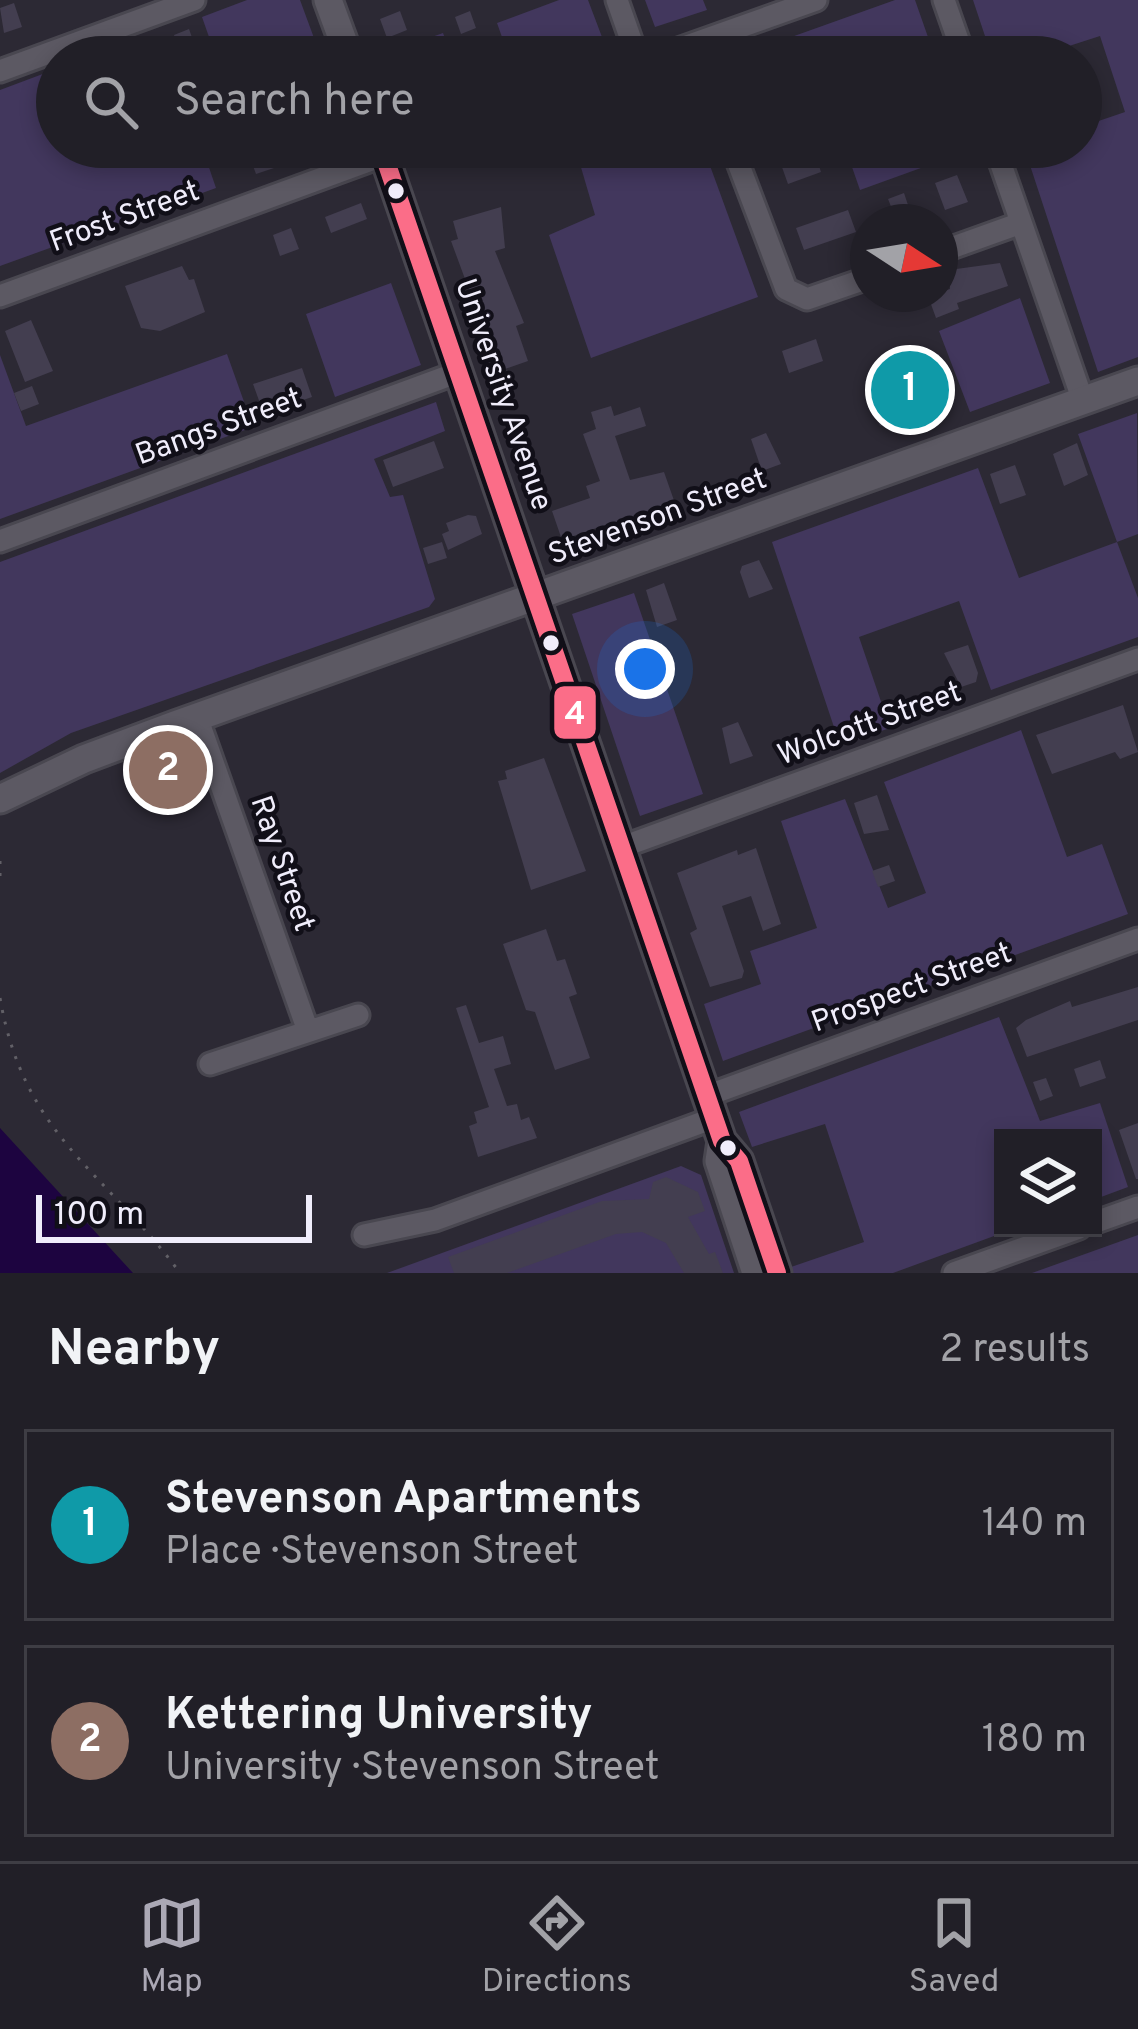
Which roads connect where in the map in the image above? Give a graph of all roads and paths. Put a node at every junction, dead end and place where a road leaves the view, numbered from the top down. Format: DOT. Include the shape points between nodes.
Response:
graph roads {
  1 [pos="194,0"];
  2 [pos="328,0"];
  3 [pos="617,0"];
  4 [pos="816,0"];
  5 [pos="944,0"];
  6 [pos="96,36"];
  7 [pos="341,36"];
  8 [pos="630,36"];
  9 [pos="731,36"];
  10 [pos="957,36"];
  11 [pos="36,58"];
  12 [pos="0,71"];
  13 [pos="342,168"];
  14 [pos="396,168"];
  15 [pos="739,168"];
  16 [pos="1002,168"];
  17 [pos="1022,223"];
  18 [pos="958,246"];
  19 [pos="850,284"];
  20 [pos="0,296"];
  21 [pos="459,372"];
  22 [pos="1138,381"];
  23 [pos="1083,401"];
  24 [pos="0,541"];
  25 [pos="536,596"];
  26 [pos="1138,659"];
  27 [pos="197,717"];
  28 [pos="0,799"];
  29 [pos="622,847"];
  30 [pos="0,861"];
  31 [pos="0,885"];
  32 [pos="1138,939"];
  33 [pos="0,998"];
  34 [pos="358,1015"];
  35 [pos="308,1031"];
  36 [pos="210,1064"];
  37 [pos="714,1118"];
  38 [pos="1138,1207"];
  39 [pos="1102,1220"];
  40 [pos="364,1235"];
  41 [pos="1054,1237"];
  42 [pos="180,1273"];
  43 [pos="756,1273"];
  44 [pos="777,1273"];
  45 [pos="954,1273"];
  1 -- 6 [label="street"];
  2 -- 7 [label="street"];
  3 -- 8 [label="street"];
  4 -- 9 [label="street"];
  5 -- 10 [label="street"];
  11 -- 12 [label="street"];
  13 -- 20 [label="street, Frost Street"];
  14 -- 21 [label="street, University Avenue"];
  15 -- 19 [label="street" via="778,277 794,295 807,299"];
  16 -- 17 [label="street"];
  17 -- 18 [label="street"];
  17 -- 23 [label="street"];
  21 -- 24 [label="street, Bangs Street"];
  21 -- 25 [label="street, University Avenue"];
  22 -- 23 [label="street, Stevenson Street"];
  23 -- 25 [label="street, Stevenson Street"];
  25 -- 27 [label="street, Stevenson Street"];
  25 -- 29 [label="street, University Avenue"];
  26 -- 29 [label="street, Wolcott Street"];
  27 -- 28 [label="street, Stevenson Street"];
  27 -- 35 [label="street, Ray Street"];
  29 -- 37 [label="street, University Avenue"];
  30 -- 31 [label="path"];
  32 -- 37 [label="street, Prospect Street"];
  33 -- 42 [label="path" via="19,1064 50,1126"];
  34 -- 35 [label="street"];
  35 -- 36 [label="street"];
  37 -- 40 [label="street, Prospect Street" via="435,1220"];
  37 -- 43 [label="street, University Avenue" via="720,1167"];
  37 -- 44 [label="street, University Avenue" via="739,1161"];
  38 -- 39 [label="street"];
  41 -- 45 [label="street"];
}
